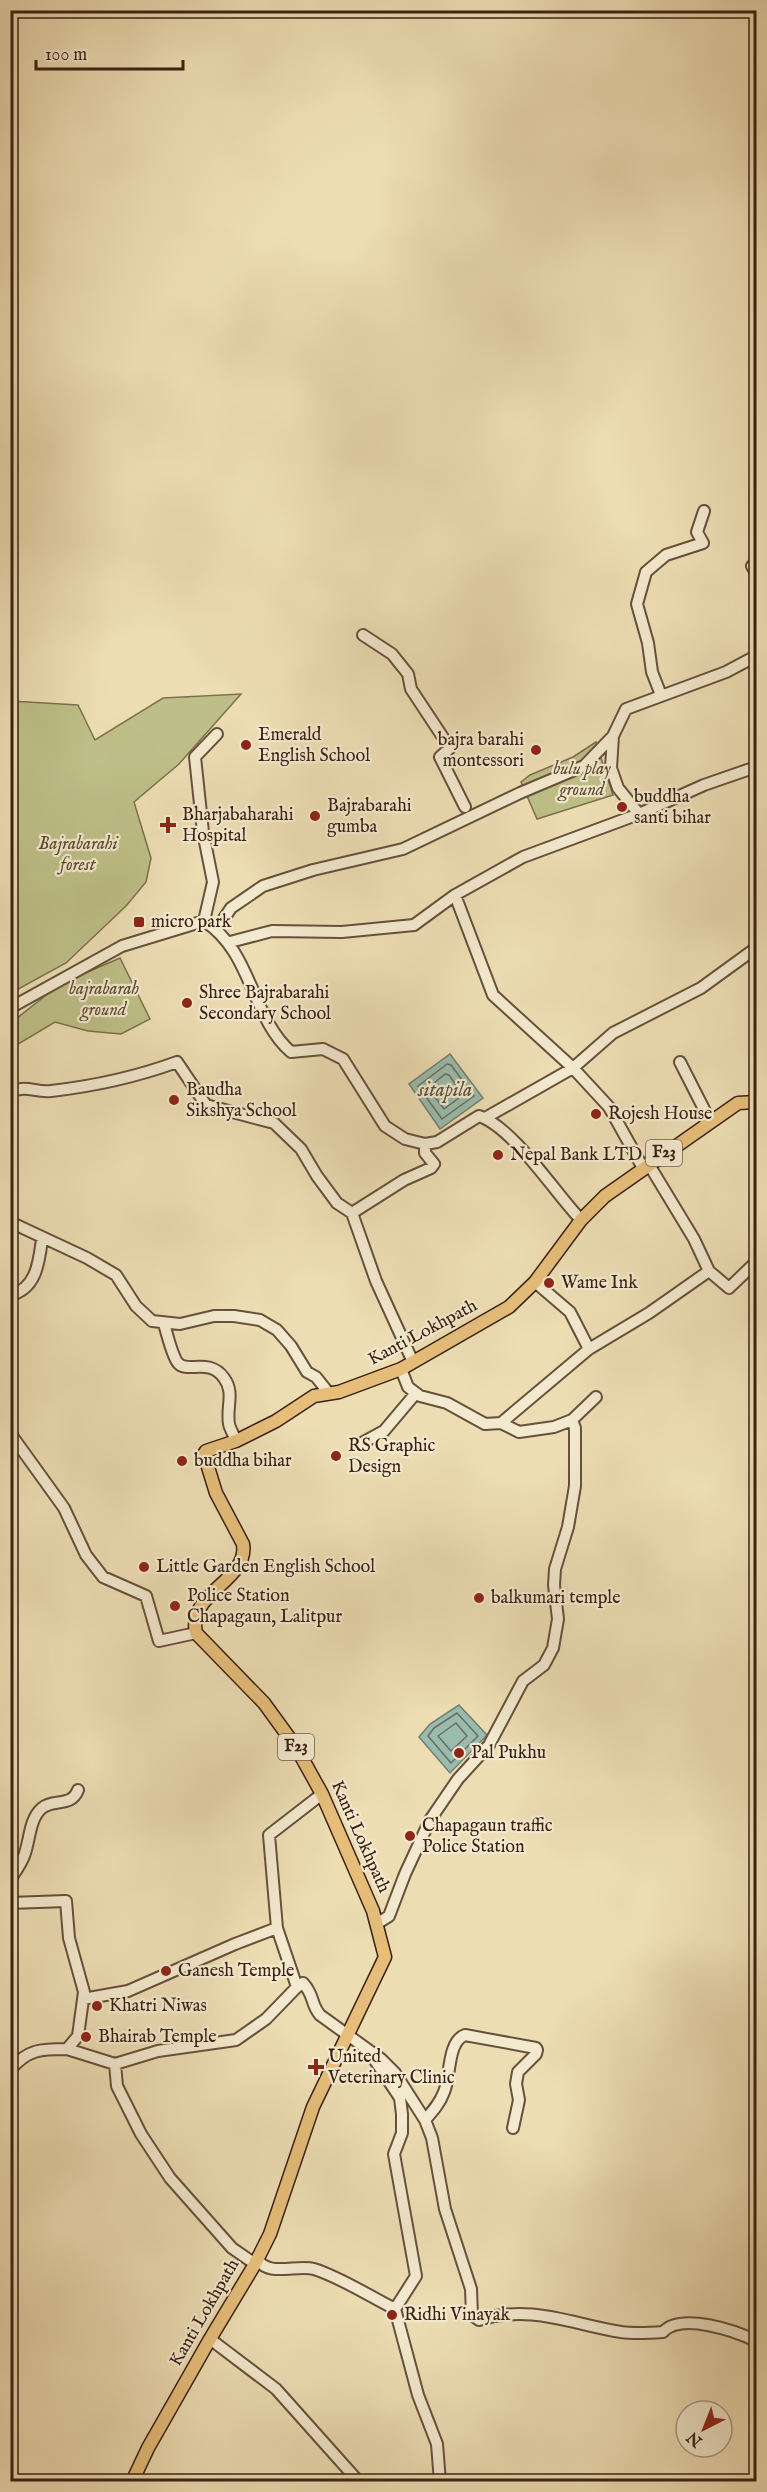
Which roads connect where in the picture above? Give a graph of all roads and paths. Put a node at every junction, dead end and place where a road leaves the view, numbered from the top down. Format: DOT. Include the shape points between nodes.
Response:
graph roads {
  1 [pos="704,511"];
  2 [pos="756,562"];
  3 [pos="756,573"];
  4 [pos="363,635"];
  5 [pos="756,656"];
  6 [pos="661,695"];
  7 [pos="217,734"];
  8 [pos="613,736"];
  9 [pos="756,767"];
  10 [pos="465,807"];
  11 [pos="639,814"];
  12 [pos="455,895"];
  13 [pos="204,921"];
  14 [pos="217,929"];
  15 [pos="230,942"];
  16 [pos="756,948"];
  17 [pos="10,1008"];
  18 [pos="680,1062"];
  19 [pos="573,1068"];
  20 [pos="10,1092"];
  21 [pos="756,1102"];
  22 [pos="485,1118"];
  23 [pos="710,1121"];
  24 [pos="425,1144"];
  25 [pos="646,1166"];
  26 [pos="352,1213"];
  27 [pos="581,1220"];
  28 [pos="10,1222"];
  29 [pos="42,1239"];
  30 [pos="756,1262"];
  31 [pos="709,1270"];
  32 [pos="535,1282"];
  33 [pos="10,1295"];
  34 [pos="164,1324"];
  35 [pos="589,1349"];
  36 [pos="413,1362"];
  37 [pos="401,1369"];
  38 [pos="328,1392"];
  39 [pos="416,1393"];
  40 [pos="596,1398"];
  41 [pos="572,1420"];
  42 [pos="501,1423"];
  43 [pos="10,1434"];
  44 [pos="236,1441"];
  45 [pos="362,1443"];
  46 [pos="196,1633"];
  47 [pos="78,1790"];
  48 [pos="322,1794"];
  49 [pos="10,1880"];
  50 [pos="10,1904"];
  51 [pos="378,1923"];
  52 [pos="277,1928"];
  53 [pos="297,1988"];
  54 [pos="83,1999"];
  55 [pos="346,2034"];
  56 [pos="67,2049"];
  57 [pos="369,2050"];
  58 [pos="116,2064"];
  59 [pos="10,2070"];
  60 [pos="425,2120"];
  61 [pos="513,2128"];
  62 [pos="256,2261"];
  63 [pos="395,2309"];
  64 [pos="210,2339"];
  65 [pos="756,2341"];
  66 [pos="137,2479"];
  67 [pos="359,2481"];
  68 [pos="440,2481"];
  1 -- 6 [label="street" via="697,532 703,543 666,555 646,572 637,604"];
  2 -- 3 [label="street" via="752,566"];
  4 -- 10 [label="street" via="392,654 408,675 411,689 450,748 440,757"];
  5 -- 6 [label="street" via="726,672"];
  6 -- 8 [label="street" via="626,709"];
  7 -- 13 [label="street" via="195,757 213,882"];
  8 -- 11 [label="street" via="611,768 618,788"];
  8 -- 14 [label="street" via="584,766 403,849 262,886 231,908"];
  9 -- 11 [label="street"];
  11 -- 12 [label="street" via="523,857"];
  12 -- 15 [label="street" via="414,926 272,932"];
  12 -- 19 [label="street" via="493,995"];
  13 -- 14 [label="street"];
  13 -- 17 [label="street" via="122,946"];
  14 -- 15 [label="street"];
  15 -- 24 [label="street" via="283,1044 291,1052 323,1049 343,1059 386,1126"];
  16 -- 19 [label="street" via="701,988 613,1033"];
  18 -- 23 [label="street"];
  19 -- 22 [label="street"];
  19 -- 25 [label="street" via="609,1107"];
  20 -- 26 [label="street" via="21,1087 47,1092 101,1084 177,1062 206,1105 274,1123 301,1149 338,1203"];
  21 -- 23 [label="main road, Kanti Lokhpath / F23" via="738,1103"];
  22 -- 24 [label="street" via="479,1116 437,1142"];
  22 -- 27 [label="street" via="509,1136"];
  23 -- 25 [label="main road, Kanti Lokhpath / F23"];
  24 -- 26 [label="street" via="425,1153 434,1164 431,1168"];
  25 -- 27 [label="main road, Kanti Lokhpath / F23" via="605,1196"];
  25 -- 31 [label="street" via="694,1239"];
  26 -- 36 [label="street" via="376,1281"];
  27 -- 32 [label="main road, Kanti Lokhpath / F23"];
  28 -- 29 [label="street"];
  29 -- 33 [label="street" via="35,1276 18,1293"];
  29 -- 34 [label="street" via="116,1275 146,1316"];
  30 -- 31 [label="street" via="729,1288"];
  31 -- 35 [label="street"];
  32 -- 35 [label="street" via="570,1312"];
  32 -- 36 [label="main road, Kanti Lokhpath / F23" via="509,1307"];
  34 -- 38 [label="street" via="214,1316 260,1320 277,1330 307,1372"];
  34 -- 44 [label="street" via="178,1363 184,1367 206,1366 224,1378 231,1393 229,1424"];
  35 -- 42 [label="street"];
  36 -- 37 [label="main road, Kanti Lokhpath / F23"];
  37 -- 38 [label="main road, Kanti Lokhpath / F23" via="339,1392"];
  37 -- 39 [label="street" via="408,1387"];
  38 -- 44 [label="main road, Kanti Lokhpath / F23" via="314,1396"];
  39 -- 42 [label="street" via="457,1407 485,1424"];
  39 -- 45 [label="street" via="384,1431"];
  40 -- 41 [label="street"];
  41 -- 42 [label="street" via="519,1432"];
  41 -- 51 [label="street" via="575,1486 555,1569 558,1620 553,1648 544,1665 523,1681 489,1745 458,1779 430,1820 388,1916"];
  43 -- 46 [label="street" via="64,1508 86,1555 103,1577 146,1596 159,1641"];
  44 -- 46 [label="main road, Kanti Lokhpath / F23" via="209,1448 204,1454 216,1493 243,1544 242,1559 197,1609 193,1621"];
  46 -- 48 [label="main road, Kanti Lokhpath / F23" via="264,1703 296,1747"];
  47 -- 49 [label="street" via="71,1800 42,1808 30,1831 23,1859"];
  48 -- 51 [label="main road, Kanti Lokhpath / F23"];
  48 -- 52 [label="street" via="269,1835"];
  50 -- 54 [label="street" via="66,1901 69,1938"];
  51 -- 55 [label="main road, Kanti Lokhpath / F23" via="385,1957"];
  52 -- 53 [label="street"];
  52 -- 54 [label="street" via="128,1991"];
  53 -- 55 [label="street" via="303,1983 312,1993 314,2008"];
  53 -- 58 [label="street" via="266,2019 236,2040 158,2051"];
  54 -- 56 [label="street" via="78,2036"];
  55 -- 57 [label="street"];
  55 -- 62 [label="main road, Kanti Lokhpath / F23" via="313,2107 270,2234"];
  56 -- 58 [label="street"];
  56 -- 59 [label="street" via="36,2050"];
  57 -- 60 [label="street" via="394,2073"];
  57 -- 63 [label="street" via="399,2098 402,2114 402,2133 394,2154 416,2276"];
  58 -- 62 [label="street" via="117,2086 141,2134 170,2178 232,2248"];
  60 -- 61 [label="street" via="442,2097 454,2045 465,2035 536,2048 536,2054 518,2072 518,2107"];
  60 -- 65 [label="street" via="445,2209 471,2289 472,2315 479,2320 518,2313 556,2316 622,2332 643,2333 663,2332 669,2326 688,2323 723,2328"];
  62 -- 63 [label="street" via="275,2269 313,2269"];
  62 -- 64 [label="main road, Kanti Lokhpath / F23"];
  63 -- 68 [label="street" via="418,2395 437,2444"];
  64 -- 66 [label="main road, Kanti Lokhpath / F23"];
  64 -- 67 [label="street" via="276,2389"];
}
